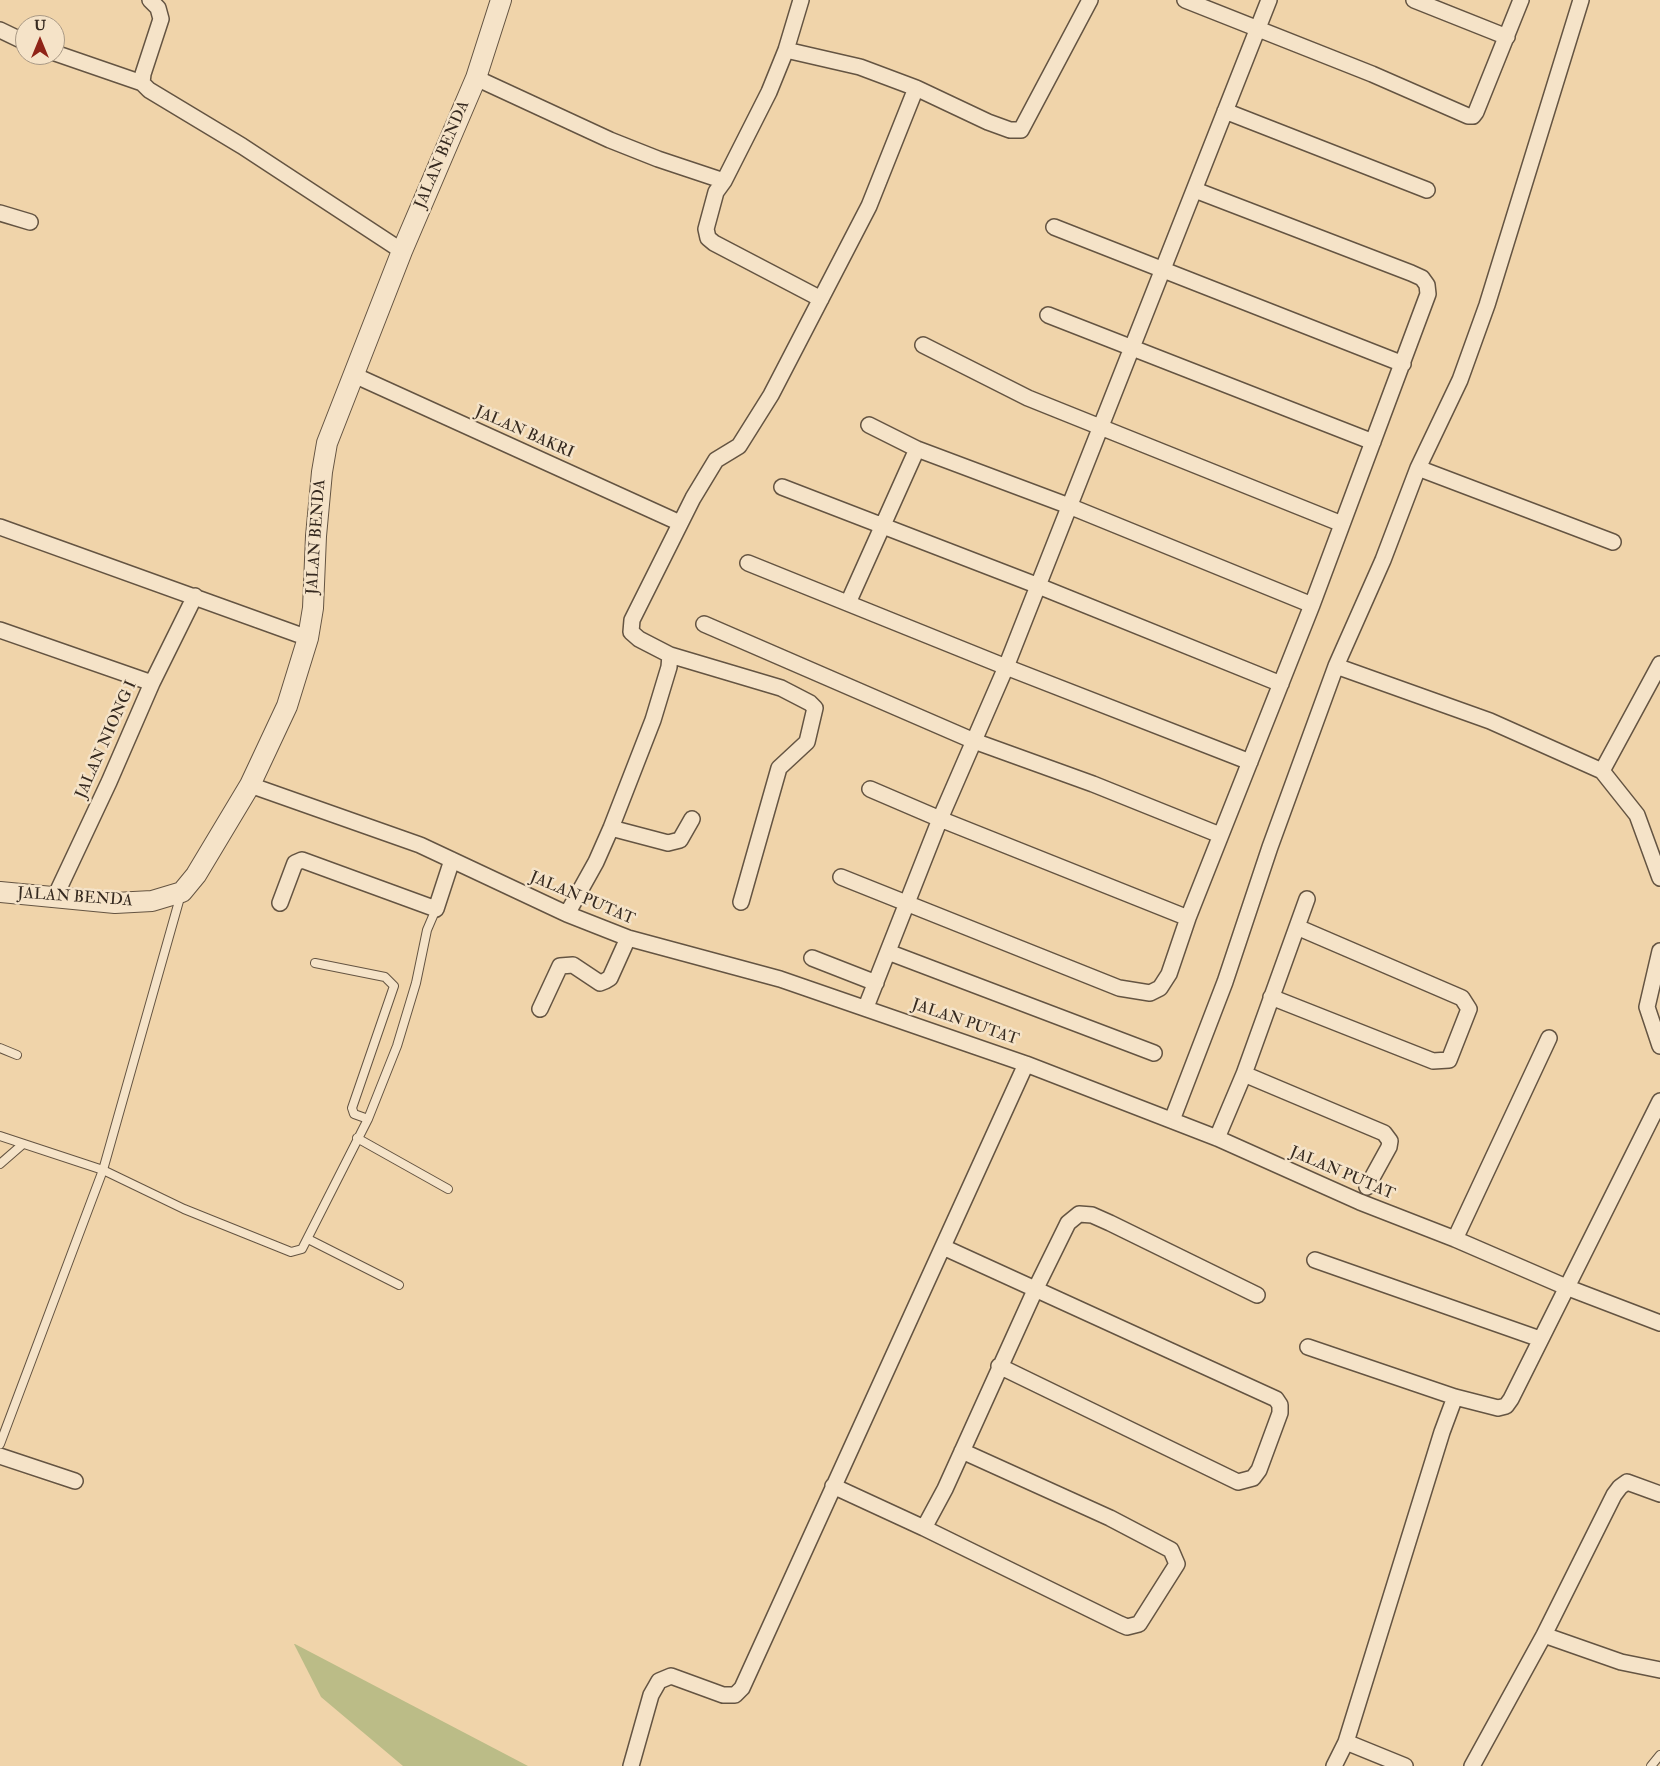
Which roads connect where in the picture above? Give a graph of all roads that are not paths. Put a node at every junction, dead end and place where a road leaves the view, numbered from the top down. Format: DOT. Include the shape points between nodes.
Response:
graph roads {
  1 [pos="150,0"];
  2 [pos="501,0"];
  3 [pos="801,0"];
  4 [pos="1090,0"];
  5 [pos="1185,0"];
  6 [pos="1269,0"];
  7 [pos="1414,0"];
  8 [pos="1520,0"];
  9 [pos="1581,0"];
  10 [pos="0,30"];
  11 [pos="1259,30"];
  12 [pos="15,37"];
  13 [pos="1507,37"];
  14 [pos="786,50"];
  15 [pos="65,57"];
  16 [pos="476,78"];
  17 [pos="142,84"];
  18 [pos="916,88"];
  19 [pos="1225,111"];
  20 [pos="724,182"];
  21 [pos="1195,190"];
  22 [pos="1427,190"];
  23 [pos="0,213"];
  24 [pos="30,222"];
  25 [pos="1054,227"];
  26 [pos="402,250"];
  27 [pos="1163,271"];
  28 [pos="821,298"];
  29 [pos="1048,314"];
  30 [pos="923,345"];
  31 [pos="1130,348"];
  32 [pos="1403,364"];
  33 [pos="354,376"];
  34 [pos="869,425"];
  35 [pos="1099,427"];
  36 [pos="1372,442"];
  37 [pos="917,449"];
  38 [pos="1418,468"];
  39 [pos="782,487"];
  40 [pos="1069,506"];
  41 [pos="680,523"];
  42 [pos="1342,524"];
  43 [pos="882,526"];
  44 [pos="0,527"];
  45 [pos="1612,542"];
  46 [pos="748,563"];
  47 [pos="1036,586"];
  48 [pos="195,596"];
  49 [pos="848,603"];
  50 [pos="1312,605"];
  51 [pos="704,624"];
  52 [pos="0,630"];
  53 [pos="308,638"];
  54 [pos="670,656"];
  55 [pos="1660,664"];
  56 [pos="1336,666"];
  57 [pos="1006,667"];
  58 [pos="152,683"];
  59 [pos="1281,684"];
  60 [pos="974,741"];
  61 [pos="1250,762"];
  62 [pos="1602,771"];
  63 [pos="250,784"];
  64 [pos="870,789"];
  65 [pos="692,819"];
  66 [pos="940,819"];
  67 [pos="611,828"];
  68 [pos="1220,835"];
  69 [pos="452,860"];
  70 [pos="841,877"];
  71 [pos="1660,878"];
  72 [pos="0,892"];
  73 [pos="182,892"];
  74 [pos="54,899"];
  75 [pos="1307,899"];
  76 [pos="741,902"];
  77 [pos="280,903"];
  78 [pos="906,903"];
  79 [pos="436,910"];
  80 [pos="566,914"];
  81 [pos="1188,918"];
  82 [pos="1297,927"];
  83 [pos="628,938"];
  84 [pos="1660,951"];
  85 [pos="888,952"];
  86 [pos="812,958"];
  87 [pos="315,964"];
  88 [pos="876,983"];
  89 [pos="1271,997"];
  90 [pos="866,1007"];
  91 [pos="540,1009"];
  92 [pos="1549,1038"];
  93 [pos="1660,1046"];
  94 [pos="0,1048"];
  95 [pos="1154,1053"];
  96 [pos="17,1054"];
  97 [pos="1026,1064"];
  98 [pos="1244,1074"];
  99 [pos="1660,1101"];
  100 [pos="368,1119"];
  101 [pos="1172,1120"];
  102 [pos="0,1136"];
  103 [pos="357,1138"];
  104 [pos="1217,1138"];
  105 [pos="23,1144"];
  106 [pos="0,1164"];
  107 [pos="103,1170"];
  108 [pos="1368,1187"];
  109 [pos="448,1189"];
  110 [pos="308,1240"];
  111 [pos="1456,1240"];
  112 [pos="943,1247"];
  113 [pos="1315,1260"];
  114 [pos="399,1285"];
  115 [pos="1566,1287"];
  116 [pos="1036,1288"];
  117 [pos="1257,1295"];
  118 [pos="1660,1323"];
  119 [pos="1540,1339"];
  120 [pos="1308,1347"];
  121 [pos="999,1366"];
  122 [pos="1456,1397"];
  123 [pos="0,1444"];
  124 [pos="962,1451"];
  125 [pos="0,1456"];
  126 [pos="75,1482"];
  127 [pos="833,1486"];
  128 [pos="1660,1494"];
  129 [pos="924,1528"];
  130 [pos="1544,1635"];
  131 [pos="1660,1670"];
  132 [pos="1346,1742"];
  133 [pos="1660,1754"];
  134 [pos="631,1766"];
  135 [pos="1334,1766"];
  136 [pos="1405,1766"];
  137 [pos="1472,1766"];
  138 [pos="1651,1766"];
  1 -- 17 [label="street" via="158,8 161,18"];
  2 -- 16 [label="street, JALAN BENDA"];
  3 -- 14 [label="street"];
  4 -- 18 [label="street" via="1021,130 1010,130 988,122"];
  5 -- 11 [label="street"];
  6 -- 11 [label="street"];
  7 -- 13 [label="street"];
  8 -- 13 [label="street"];
  9 -- 38 [label="street" via="1488,305 1460,380"];
  10 -- 12 [label="street"];
  11 -- 13 [label="street" via="1468,116 1476,112"];
  11 -- 19 [label="street"];
  14 -- 18 [label="street" via="860,67"];
  14 -- 20 [label="street"];
  15 -- 17 [label="street"];
  16 -- 20 [label="street" via="610,140"];
  16 -- 26 [label="street, JALAN BENDA"];
  17 -- 26 [label="street"];
  18 -- 28 [label="street" via="869,206"];
  19 -- 21 [label="street"];
  19 -- 22 [label="street"];
  20 -- 28 [label="street" via="716,192 707,220 708,238"];
  21 -- 27 [label="street"];
  21 -- 32 [label="street" via="1422,278 1428,294"];
  23 -- 24 [label="street"];
  25 -- 27 [label="street"];
  26 -- 33 [label="street, JALAN BENDA"];
  27 -- 31 [label="street"];
  27 -- 32 [label="street"];
  28 -- 41 [label="street" via="754,424 739,446 716,460"];
  29 -- 31 [label="street"];
  30 -- 35 [label="street" via="1028,398"];
  31 -- 35 [label="street"];
  31 -- 36 [label="street"];
  32 -- 36 [label="street"];
  33 -- 41 [label="street, JALAN BAKRI"];
  33 -- 53 [label="street, JALAN BENDA" via="328,443 322,472"];
  34 -- 37 [label="street"];
  35 -- 40 [label="street"];
  35 -- 42 [label="street"];
  36 -- 42 [label="street"];
  37 -- 40 [label="street"];
  37 -- 43 [label="street"];
  38 -- 45 [label="street"];
  38 -- 56 [label="street" via="1383,560"];
  39 -- 43 [label="street"];
  40 -- 47 [label="street"];
  40 -- 50 [label="street"];
  41 -- 54 [label="street" via="632,620 631,632 639,640"];
  42 -- 50 [label="street"];
  43 -- 47 [label="street"];
  43 -- 49 [label="street"];
  44 -- 48 [label="street"];
  46 -- 49 [label="street"];
  47 -- 57 [label="street"];
  47 -- 59 [label="street"];
  48 -- 53 [label="street"];
  48 -- 58 [label="street, JALAN NIONG I"];
  49 -- 57 [label="street"];
  50 -- 59 [label="street"];
  51 -- 60 [label="street"];
  52 -- 58 [label="street"];
  53 -- 63 [label="street, JALAN BENDA" via="287,706"];
  54 -- 67 [label="street" via="653,720"];
  54 -- 76 [label="street" via="781,688 815,708 807,742 780,768"];
  55 -- 62 [label="street"];
  56 -- 62 [label="street" via="1490,721"];
  56 -- 101 [label="street" via="1225,982"];
  57 -- 60 [label="street"];
  57 -- 61 [label="street"];
  58 -- 74 [label="street, JALAN NIONG I"];
  59 -- 61 [label="street"];
  60 -- 66 [label="street"];
  60 -- 68 [label="street"];
  61 -- 68 [label="street"];
  62 -- 71 [label="street" via="1637,815"];
  63 -- 69 [label="street, JALAN PUTAT" via="420,845"];
  63 -- 73 [label="street, JALAN BENDA" via="196,875"];
  64 -- 66 [label="street"];
  65 -- 67 [label="street" via="680,840 668,843"];
  66 -- 78 [label="street"];
  66 -- 81 [label="street"];
  67 -- 80 [label="street"];
  68 -- 81 [label="street"];
  69 -- 79 [label="street"];
  69 -- 80 [label="street, JALAN PUTAT"];
  70 -- 78 [label="street"];
  72 -- 74 [label="street, JALAN BENDA"];
  73 -- 74 [label="street, JALAN BENDA" via="152,901 114,903"];
  73 -- 107 [label="lane"];
  75 -- 82 [label="street"];
  77 -- 79 [label="street" via="295,863 302,860"];
  78 -- 81 [label="street" via="1119,988 1150,993 1160,988 1169,974"];
  78 -- 85 [label="street"];
  79 -- 100 [label="lane" via="427,930 416,983 397,1046"];
  80 -- 83 [label="street, JALAN PUTAT"];
  82 -- 89 [label="street"];
  82 -- 89 [label="street" via="1462,998 1469,1009 1449,1060 1433,1061"];
  83 -- 90 [label="street, JALAN PUTAT" via="780,978"];
  83 -- 91 [label="street" via="606,981 600,983 573,965 560,966"];
  84 -- 93 [label="street" via="1647,1007"];
  85 -- 88 [label="street"];
  85 -- 95 [label="street"];
  86 -- 88 [label="street"];
  87 -- 100 [label="lane" via="385,977 394,986 352,1108 354,1114"];
  88 -- 90 [label="street"];
  89 -- 98 [label="street"];
  90 -- 97 [label="street, JALAN PUTAT"];
  92 -- 111 [label="street"];
  94 -- 96 [label="lane"];
  97 -- 101 [label="street, JALAN PUTAT"];
  97 -- 112 [label="street"];
  98 -- 104 [label="street"];
  98 -- 108 [label="street" via="1384,1133 1390,1142 1389,1148"];
  99 -- 115 [label="street"];
  100 -- 103 [label="lane"];
  101 -- 104 [label="street, JALAN PUTAT"];
  102 -- 105 [label="lane"];
  103 -- 109 [label="lane"];
  103 -- 110 [label="lane"];
  104 -- 111 [label="street, JALAN PUTAT" via="1360,1202"];
  105 -- 106 [label="lane"];
  105 -- 107 [label="lane"];
  107 -- 110 [label="lane" via="184,1209 291,1252 302,1249"];
  107 -- 123 [label="lane"];
  110 -- 114 [label="lane"];
  111 -- 115 [label="street, JALAN PUTAT"];
  112 -- 116 [label="street"];
  112 -- 127 [label="street"];
  113 -- 119 [label="street"];
  115 -- 118 [label="street, JALAN PUTAT"];
  115 -- 119 [label="street"];
  116 -- 117 [label="street" via="1068,1223 1078,1214 1092,1215 1110,1223"];
  116 -- 121 [label="street"];
  116 -- 121 [label="street" via="1276,1399 1280,1413 1258,1470 1246,1482 1238,1482"];
  119 -- 122 [label="street" via="1506,1406 1498,1408"];
  120 -- 122 [label="street"];
  121 -- 124 [label="street"];
  122 -- 132 [label="street" via="1442,1432"];
  124 -- 129 [label="street"];
  124 -- 129 [label="street" via="1154,1540 1171,1550 1176,1564 1139,1624 1127,1627"];
  125 -- 126 [label="street"];
  127 -- 129 [label="street"];
  127 -- 134 [label="street" via="742,1688 735,1695 723,1695 671,1676 659,1682 651,1695"];
  128 -- 130 [label="street" via="1627,1482 1620,1486"];
  130 -- 131 [label="street" via="1621,1662"];
  130 -- 137 [label="street"];
  132 -- 135 [label="street"];
  132 -- 136 [label="street"];
  133 -- 138 [label="lane"];
}
